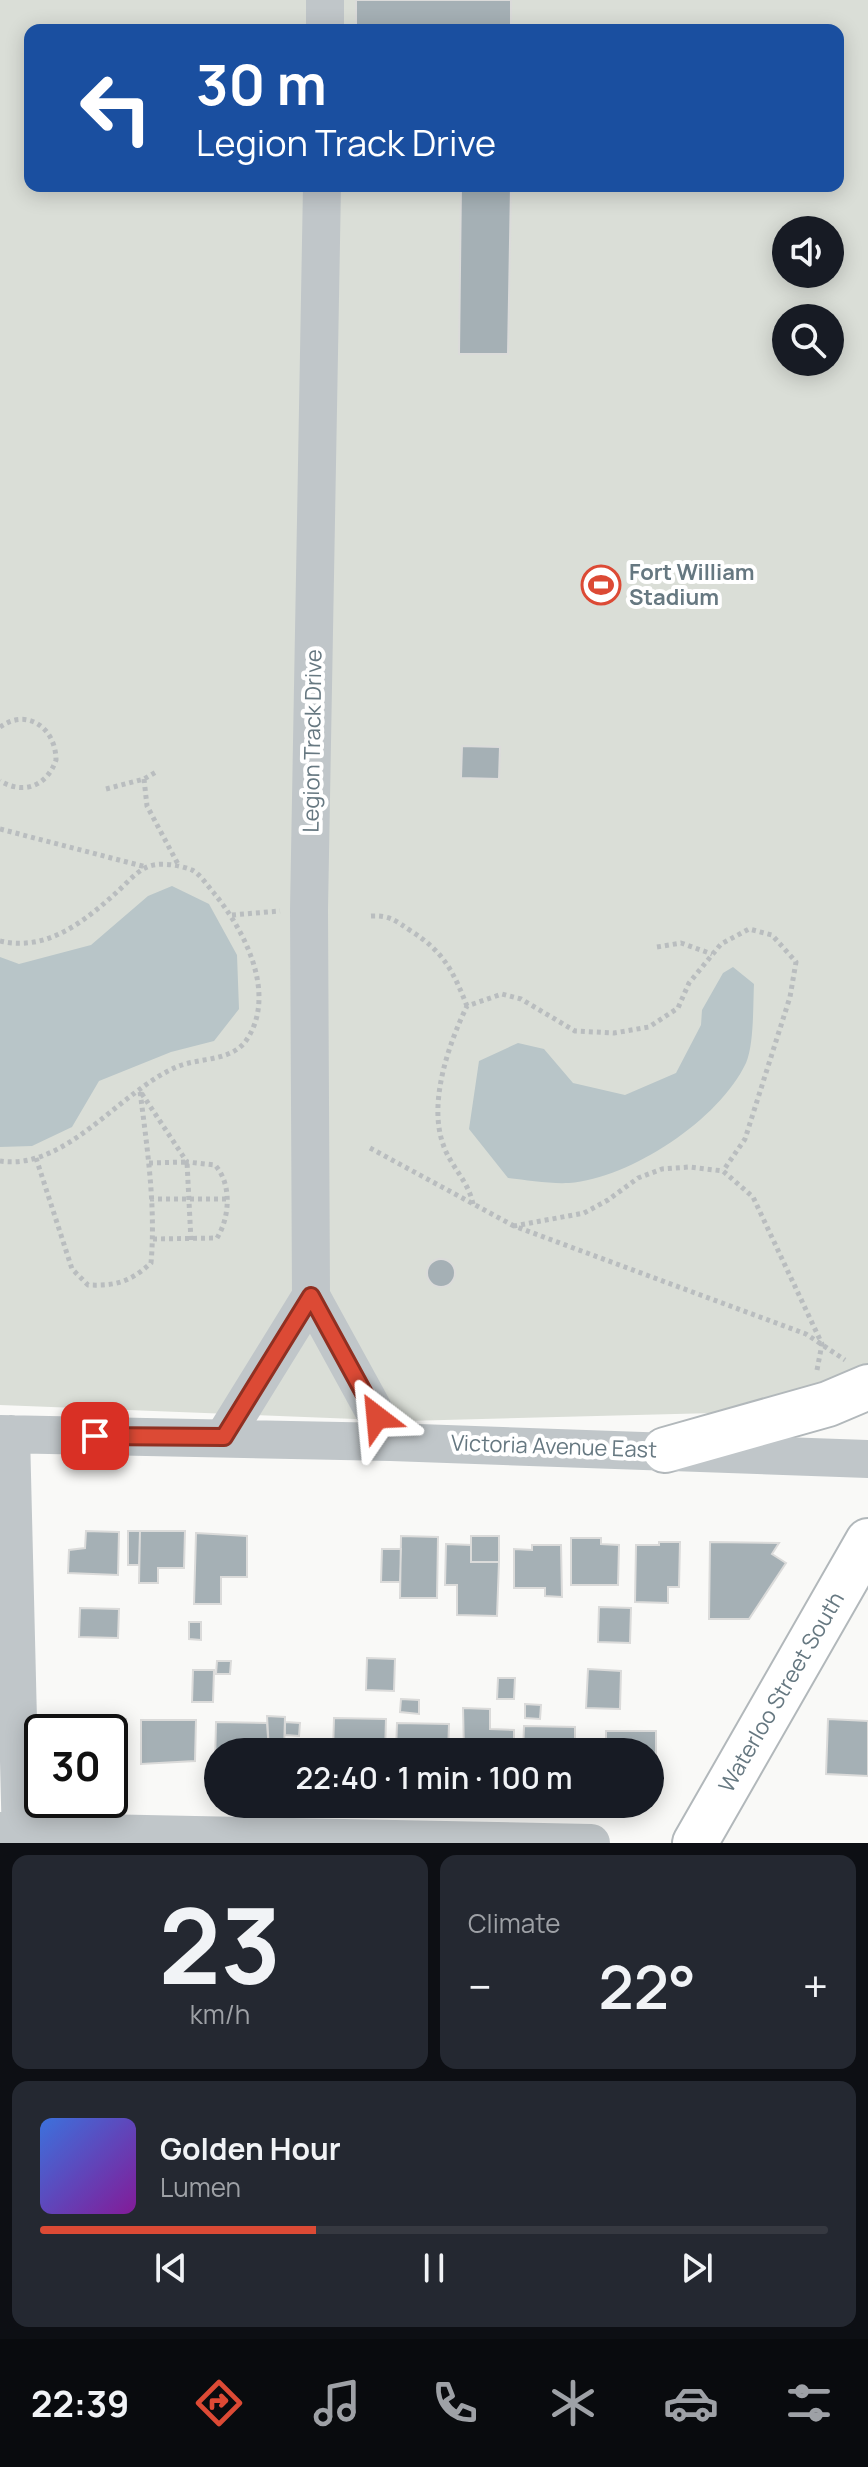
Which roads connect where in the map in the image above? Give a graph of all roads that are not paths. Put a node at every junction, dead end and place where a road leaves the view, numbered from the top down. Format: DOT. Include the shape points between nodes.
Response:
graph roads {
  1 [pos="325,0"];
  2 [pos="325,24"];
  3 [pos="322,192"];
  4 [pos="311,1296"];
  5 [pos="868,1387"];
  6 [pos="6,1434"];
  7 [pos="224,1437"];
  8 [pos="391,1442"];
  9 [pos="665,1450"];
  10 [pos="868,1459"];
  11 [pos="868,1541"];
  12 [pos="14,1835"];
  13 [pos="591,1843"];
  14 [pos="695,1843"];
  1 -- 2 [label="street"];
  3 -- 4 [label="street, Legion Track Drive" via="309,910"];
  4 -- 7 [label="street"];
  4 -- 8 [label="street, Legion Track Drive"];
  5 -- 9 [label="main road" via="828,1404"];
  6 -- 7 [label="street, Victoria Avenue East"];
  6 -- 12 [label="street"];
  7 -- 8 [label="street, Victoria Avenue East"];
  8 -- 9 [label="street, Victoria Avenue East"];
  9 -- 10 [label="street, Victoria Avenue East"];
  11 -- 14 [label="main road, Waterloo Street South"];
  12 -- 13 [label="street"];
}
